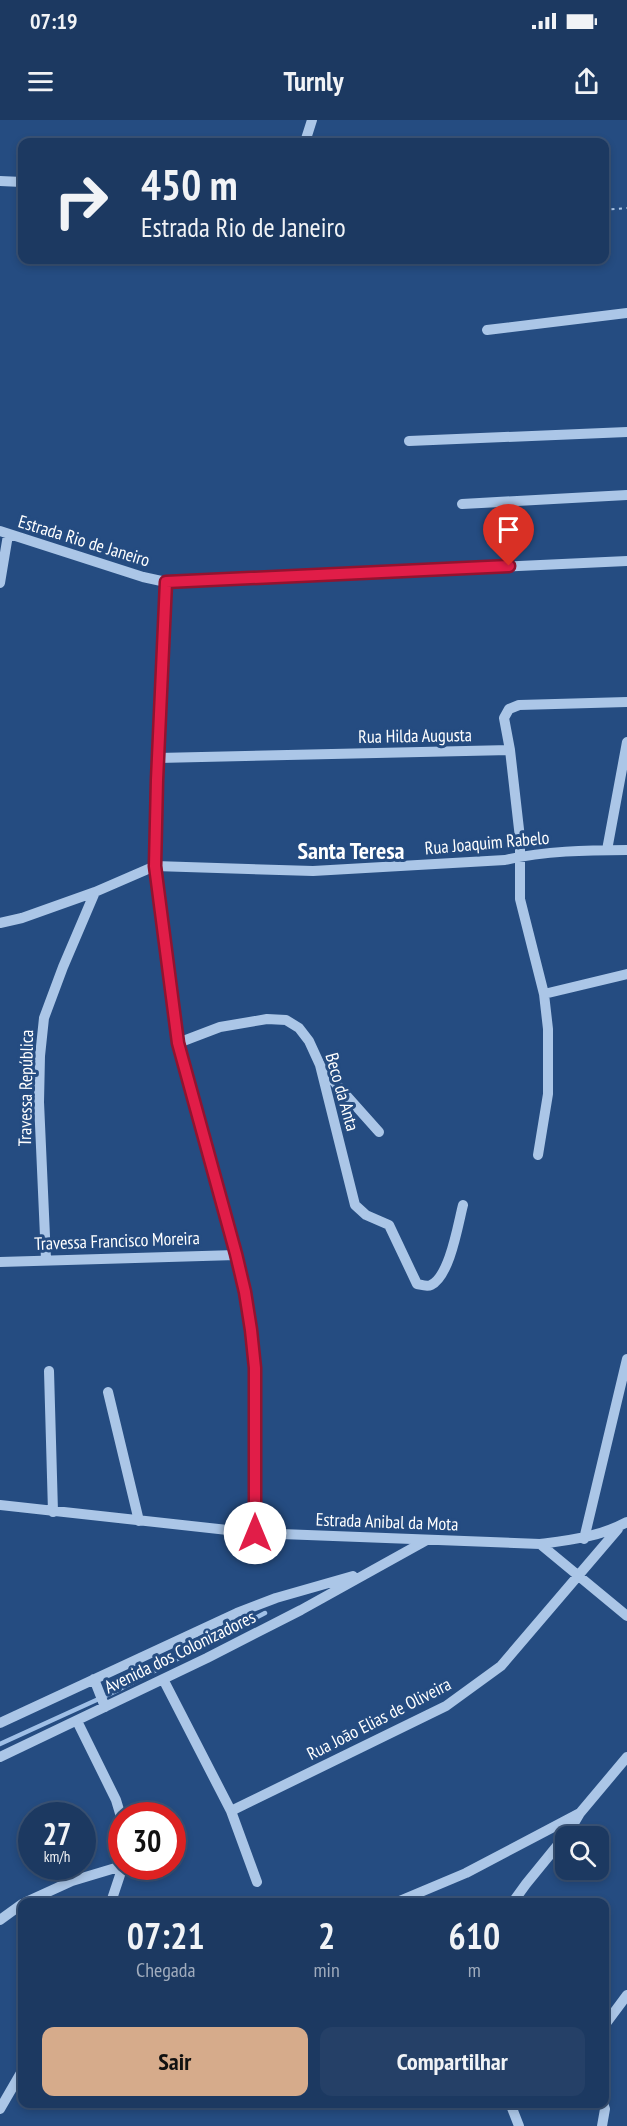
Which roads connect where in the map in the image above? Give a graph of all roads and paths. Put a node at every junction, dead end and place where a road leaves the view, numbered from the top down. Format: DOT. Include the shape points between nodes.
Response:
graph roads {
  1 [pos="312,120"];
  2 [pos="306,138"];
  3 [pos="0,181"];
  4 [pos="18,182"];
  5 [pos="627,208"];
  6 [pos="609,210"];
  7 [pos="627,313"];
  8 [pos="487,330"];
  9 [pos="627,432"];
  10 [pos="409,441"];
  11 [pos="627,495"];
  12 [pos="462,504"];
  13 [pos="4,533"];
  14 [pos="627,561"];
  15 [pos="166,582"];
  16 [pos="0,583"];
  17 [pos="627,702"];
  18 [pos="627,741"];
  19 [pos="510,750"];
  20 [pos="158,758"];
  21 [pos="607,850"];
  22 [pos="627,850"];
  23 [pos="519,857"];
  24 [pos="155,866"];
  25 [pos="95,892"];
  26 [pos="0,923"];
  27 [pos="627,974"];
  28 [pos="544,994"];
  29 [pos="178,1043"];
  30 [pos="320,1065"];
  31 [pos="379,1132"];
  32 [pos="538,1155"];
  33 [pos="463,1205"];
  34 [pos="236,1254"];
  35 [pos="46,1259"];
  36 [pos="0,1262"];
  37 [pos="627,1359"];
  38 [pos="49,1371"];
  39 [pos="108,1392"];
  40 [pos="0,1505"];
  41 [pos="54,1512"];
  42 [pos="139,1521"];
  43 [pos="624,1524"];
  44 [pos="255,1533"];
  45 [pos="584,1539"];
  46 [pos="428,1540"];
  47 [pos="540,1544"];
  48 [pos="372,1570"];
  49 [pos="577,1577"];
  50 [pos="627,1616"];
  51 [pos="163,1679"];
  52 [pos="95,1682"];
  53 [pos="104,1704"];
  54 [pos="77,1721"];
  55 [pos="0,1723"];
  56 [pos="0,1757"];
  57 [pos="627,1757"];
  58 [pos="117,1802"];
  59 [pos="231,1811"];
  60 [pos="580,1813"];
  61 [pos="108,1870"];
  62 [pos="118,1880"];
  63 [pos="257,1882"];
  64 [pos="35,1898"];
  65 [pos="112,1898"];
  66 [pos="407,1898"];
  67 [pos="516,1898"];
  68 [pos="18,1907"];
  69 [pos="0,1920"];
  70 [pos="627,1995"];
  71 [pos="609,2019"];
  72 [pos="18,2078"];
  73 [pos="512,2108"];
  74 [pos="605,2108"];
  75 [pos="0,2109"];
  76 [pos="519,2126"];
  77 [pos="602,2126"];
  1 -- 2 [label="street"];
  3 -- 4 [label="street"];
  5 -- 6 [label="path"];
  7 -- 8 [label="street"];
  9 -- 10 [label="street"];
  11 -- 12 [label="street"];
  13 -- 15 [label="street, Estrada Rio de Janeiro"];
  13 -- 16 [label="street"];
  14 -- 15 [label="street, Estrada Rio de Janeiro"];
  15 -- 20 [label="street"];
  17 -- 19 [label="street" via="519,705 509,709 504,718"];
  18 -- 21 [label="street"];
  19 -- 20 [label="street, Rua Hilda Augusta"];
  19 -- 23 [label="street"];
  20 -- 24 [label="street"];
  21 -- 22 [label="street, Rua Joaquim Rabelo"];
  21 -- 23 [label="street, Rua Joaquim Rabelo"];
  23 -- 24 [label="street, Rua Joaquim Rabelo" via="313,871"];
  23 -- 28 [label="street" via="520,898"];
  24 -- 25 [label="street, Rua Joaquim Rabelo"];
  24 -- 29 [label="street"];
  25 -- 26 [label="street, Rua Joaquim Rabelo"];
  25 -- 35 [label="street, Travessa República" via="44,1018 39,1102"];
  27 -- 28 [label="street"];
  28 -- 32 [label="street" via="548,1094"];
  29 -- 30 [label="street, Beco da Anta" via="220,1028 267,1018 286,1020 309,1041"];
  29 -- 34 [label="street"];
  30 -- 31 [label="street"];
  30 -- 33 [label="street, Beco da Anta" via="355,1205 389,1226 417,1284 431,1285 446,1267"];
  34 -- 35 [label="street, Travessa Francisco Moreira"];
  34 -- 44 [label="street" via="255,1368"];
  35 -- 36 [label="street, Travessa Francisco Moreira"];
  37 -- 45 [label="street"];
  38 -- 41 [label="street"];
  39 -- 42 [label="street"];
  40 -- 41 [label="street, Estrada Anibal da Mota"];
  41 -- 42 [label="street, Estrada Anibal da Mota"];
  42 -- 44 [label="street, Estrada Anibal da Mota"];
  43 -- 45 [label="street, Estrada Anibal da Mota"];
  43 -- 49 [label="street, Rua Joāo Elias de Oliveira"];
  44 -- 46 [label="street, Estrada Anibal da Mota"];
  45 -- 47 [label="street, Estrada Anibal da Mota"];
  46 -- 47 [label="street, Estrada Anibal da Mota"];
  46 -- 48 [label="street, Avenida dos Colonizadores"];
  47 -- 49 [label="street"];
  48 -- 51 [label="street, Avenida dos Colonizadores" via="302,1610"];
  48 -- 52 [label="street, Avenida dos Colonizadores" via="237,1613"];
  49 -- 50 [label="street"];
  49 -- 59 [label="street, Rua Joāo Elias de Oliveira" via="501,1666 479,1684 446,1706"];
  51 -- 53 [label="street, Avenida dos Colonizadores"];
  51 -- 59 [label="street"];
  52 -- 53 [label="street"];
  52 -- 55 [label="street, Avenida dos Colonizadores"];
  53 -- 54 [label="street, Avenida dos Colonizadores"];
  54 -- 56 [label="street, Avenida dos Colonizadores"];
  54 -- 58 [label="street"];
  57 -- 60 [label="street"];
  59 -- 63 [label="street"];
  60 -- 66 [label="street" via="466,1873"];
  60 -- 67 [label="street"];
  61 -- 64 [label="street"];
  62 -- 65 [label="street"];
  68 -- 69 [label="street"];
  70 -- 71 [label="street"];
  72 -- 75 [label="street"];
  73 -- 76 [label="street"];
  74 -- 77 [label="street"];
}
